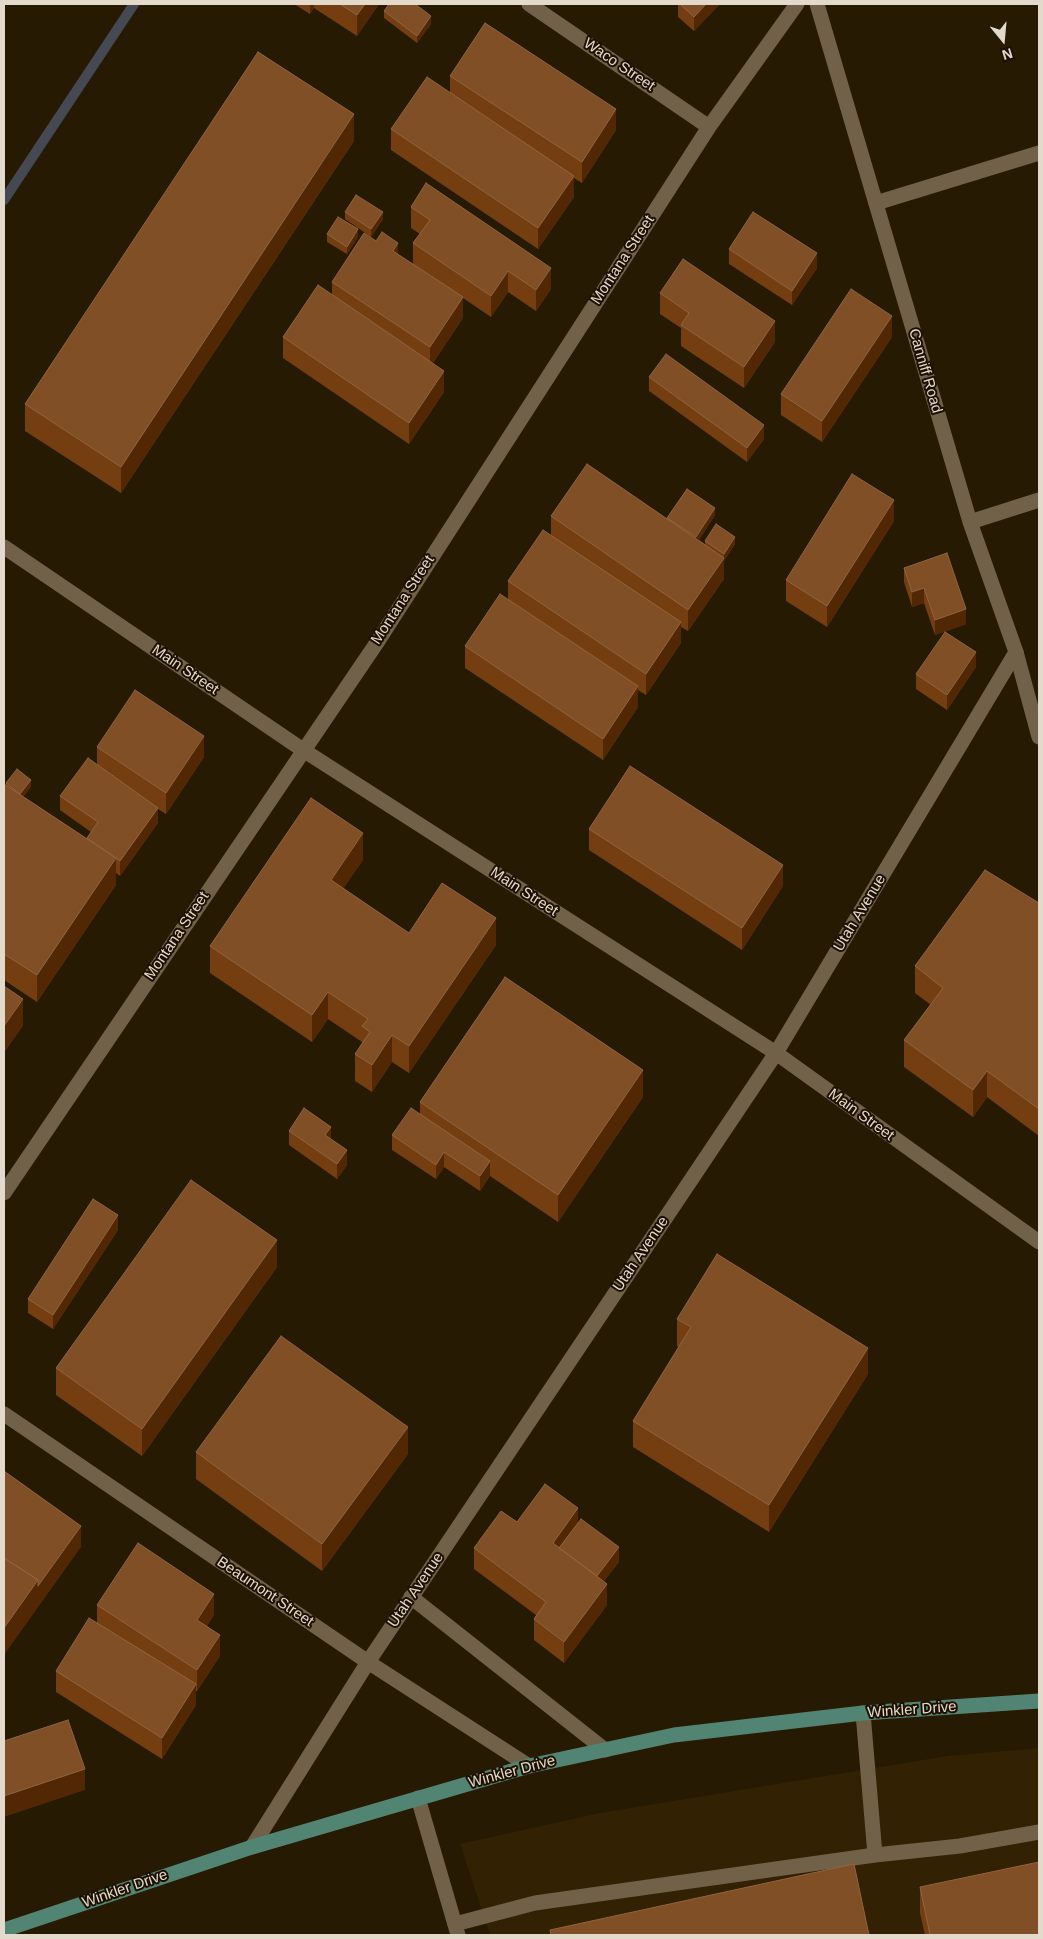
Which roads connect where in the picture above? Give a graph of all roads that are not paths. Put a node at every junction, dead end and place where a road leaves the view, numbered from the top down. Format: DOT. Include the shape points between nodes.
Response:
graph roads {
  1 [pos="529,4"];
  2 [pos="797,4"];
  3 [pos="817,4"];
  4 [pos="708,127"];
  5 [pos="1039,153"];
  6 [pos="876,203"];
  7 [pos="1039,500"];
  8 [pos="970,522"];
  9 [pos="4,547"];
  10 [pos="1016,652"];
  11 [pos="1039,737"];
  12 [pos="303,750"];
  13 [pos="776,1053"];
  14 [pos="4,1193"];
  15 [pos="1039,1242"];
  16 [pos="4,1414"];
  17 [pos="411,1597"];
  18 [pos="368,1662"];
  19 [pos="1039,1701"];
  20 [pos="863,1713"];
  21 [pos="605,1750"];
  22 [pos="529,1766"];
  23 [pos="418,1798"];
  24 [pos="1039,1832"];
  25 [pos="252,1846"];
  26 [pos="875,1855"];
  27 [pos="4,1930"];
  28 [pos="456,1930"];
  1 -- 4 [label="street, Waco Street"];
  2 -- 4 [label="street, Montana Street"];
  3 -- 6 [label="street, Canniff Road"];
  4 -- 12 [label="street, Montana Street" via="378,641"];
  5 -- 6 [label="street"];
  6 -- 8 [label="street, Canniff Road"];
  7 -- 8 [label="street"];
  8 -- 10 [label="street, Canniff Road"];
  9 -- 12 [label="street, Main Street"];
  10 -- 11 [label="street, Canniff Road"];
  10 -- 13 [label="street, Utah Avenue"];
  12 -- 13 [label="street, Main Street"];
  12 -- 14 [label="street, Montana Street"];
  13 -- 15 [label="street, Main Street"];
  13 -- 17 [label="street, Utah Avenue"];
  16 -- 18 [label="street, Beaumont Street"];
  17 -- 18 [label="street, Utah Avenue"];
  17 -- 21 [label="street"];
  18 -- 22 [label="street, Beaumont Street"];
  18 -- 25 [label="street, Utah Avenue"];
  19 -- 20 [label="main road, Winkler Drive"];
  20 -- 21 [label="main road, Winkler Drive" via="674,1735"];
  20 -- 26 [label="street"];
  21 -- 22 [label="main road, Winkler Drive"];
  22 -- 23 [label="main road, Winkler Drive"];
  23 -- 25 [label="main road, Winkler Drive"];
  23 -- 28 [label="street"];
  24 -- 26 [label="street" via="960,1846"];
  25 -- 27 [label="main road, Winkler Drive"];
  26 -- 28 [label="street" via="536,1902"];
}
